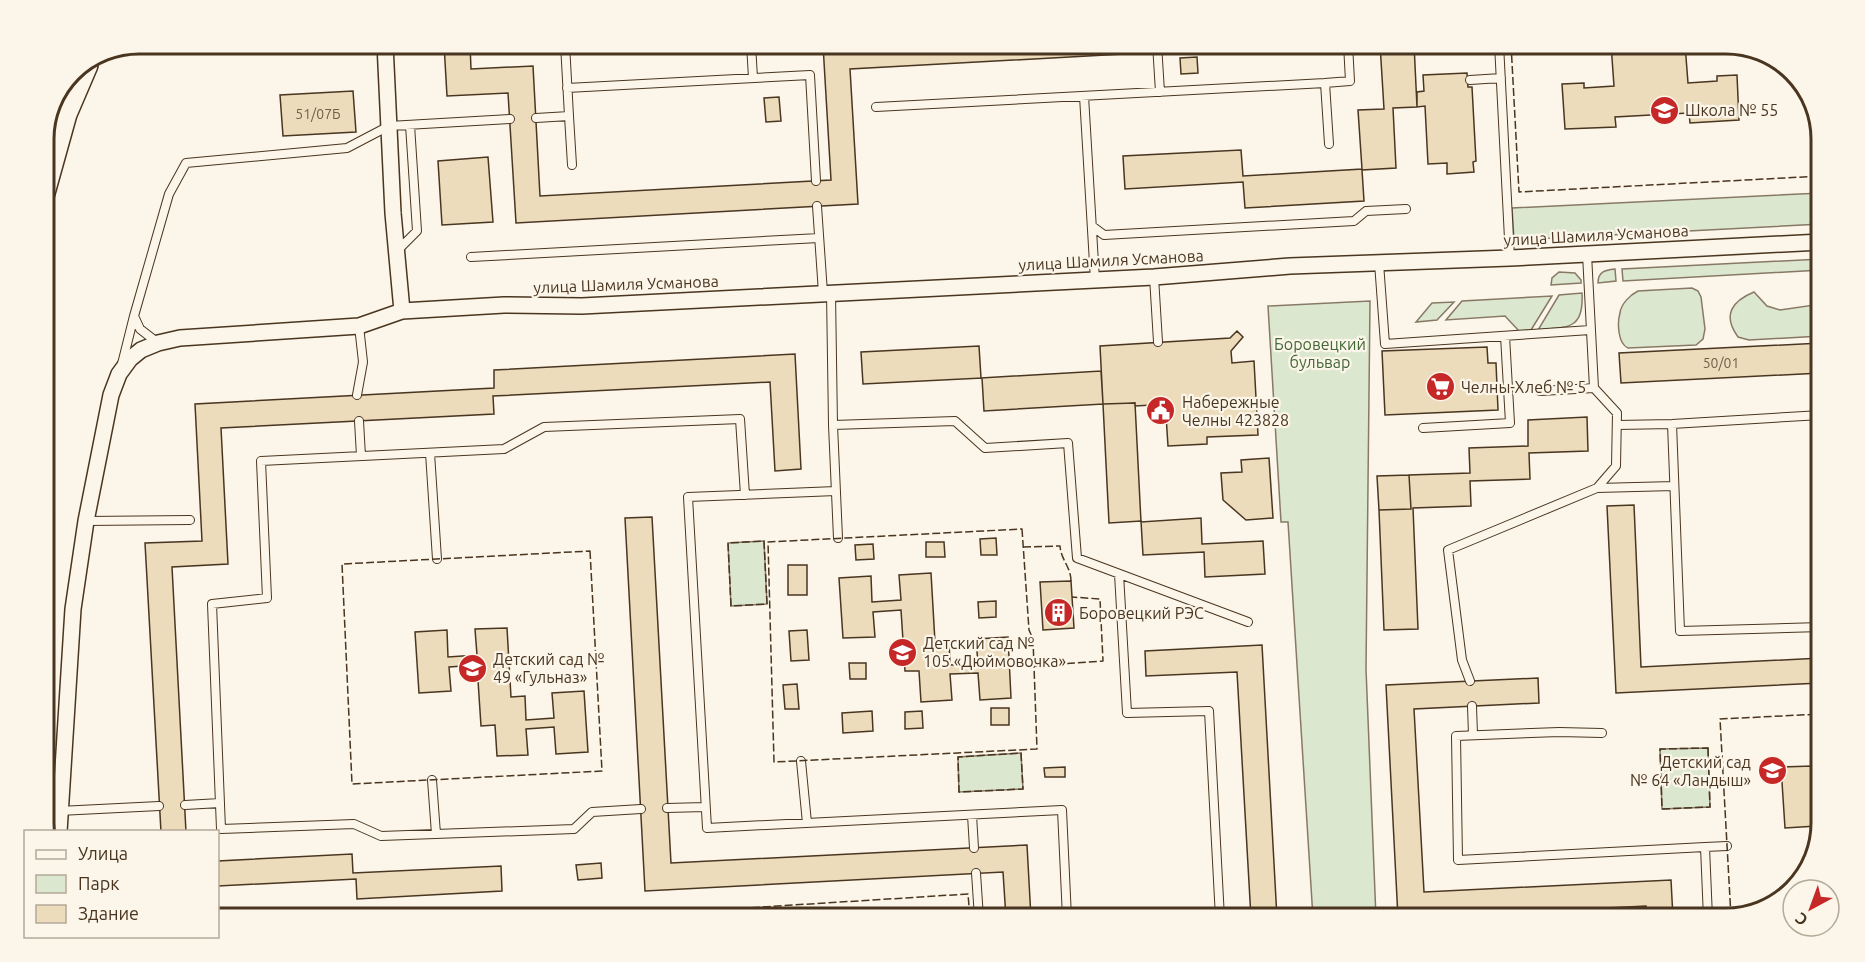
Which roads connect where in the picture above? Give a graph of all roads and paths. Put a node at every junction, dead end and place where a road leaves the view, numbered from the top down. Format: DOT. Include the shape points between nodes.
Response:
graph roads {
  1 [pos="385,54"];
  2 [pos="565,54"];
  3 [pos="752,54"];
  4 [pos="1158,54"];
  5 [pos="1349,54"];
  6 [pos="1500,54"];
  7 [pos="82,76"];
  8 [pos="753,78"];
  9 [pos="1501,78"];
  10 [pos="1470,80"];
  11 [pos="1325,82"];
  12 [pos="567,88"];
  13 [pos="1160,92"];
  14 [pos="1084,96"];
  15 [pos="876,107"];
  16 [pos="569,116"];
  17 [pos="536,118"];
  18 [pos="510,119"];
  19 [pos="410,125"];
  20 [pos="389,126"];
  21 [pos="1329,144"];
  22 [pos="54,158"];
  23 [pos="572,165"];
  24 [pos="816,181"];
  25 [pos="817,206"];
  26 [pos="1406,209"];
  27 [pos="1092,226"];
  28 [pos="819,238"];
  29 [pos="1811,243"];
  30 [pos="397,251"];
  31 [pos="1587,254"];
  32 [pos="471,256"];
  33 [pos="1510,258"];
  34 [pos="1379,263"];
  35 [pos="1154,277"];
  36 [pos="1095,280"];
  37 [pos="827,293"];
  38 [pos="402,311"];
  39 [pos="134,316"];
  40 [pos="360,326"];
  41 [pos="1590,330"];
  42 [pos="1504,336"];
  43 [pos="1158,342"];
  44 [pos="158,343"];
  45 [pos="119,374"];
  46 [pos="1594,388"];
  47 [pos="1540,392"];
  48 [pos="357,395"];
  49 [pos="1811,416"];
  50 [pos="359,421"];
  51 [pos="1672,424"];
  52 [pos="833,425"];
  53 [pos="1617,425"];
  54 [pos="1424,428"];
  55 [pos="430,453"];
  56 [pos="361,456"];
  57 [pos="1674,486"];
  58 [pos="1597,488"];
  59 [pos="836,491"];
  60 [pos="745,495"];
  61 [pos="190,519"];
  62 [pos="86,521"];
  63 [pos="838,538"];
  64 [pos="437,559"];
  65 [pos="1119,574"];
  66 [pos="1248,622"];
  67 [pos="1811,627"];
  68 [pos="1470,681"];
  69 [pos="1472,706"];
  70 [pos="1602,733"];
  71 [pos="1473,735"];
  72 [pos="801,761"];
  73 [pos="432,780"];
  74 [pos="220,803"];
  75 [pos="185,805"];
  76 [pos="159,806"];
  77 [pos="705,807"];
  78 [pos="668,808"];
  79 [pos="641,809"];
  80 [pos="59,812"];
  81 [pos="972,815"];
  82 [pos="807,823"];
  83 [pos="59,830"];
  84 [pos="436,834"];
  85 [pos="1727,846"];
  86 [pos="1705,847"];
  87 [pos="974,848"];
  88 [pos="976,873"];
  89 [pos="978,908"];
  90 [pos="1067,908"];
  91 [pos="1219,908"];
  92 [pos="1708,908"];
  1 -- 20 [label="street"];
  2 -- 12 [label="lane"];
  3 -- 8 [label="lane"];
  4 -- 13 [label="lane"];
  5 -- 11 [label="lane" via="1350,81"];
  6 -- 9 [label="lane"];
  7 -- 22 [label="main road"];
  8 -- 12 [label="lane"];
  8 -- 24 [label="lane" via="810,75"];
  9 -- 10 [label="lane"];
  9 -- 33 [label="lane"];
  11 -- 13 [label="lane"];
  11 -- 21 [label="lane"];
  12 -- 16 [label="lane"];
  13 -- 14 [label="lane"];
  14 -- 15 [label="lane"];
  14 -- 27 [label="lane"];
  16 -- 17 [label="lane"];
  16 -- 23 [label="lane"];
  18 -- 19 [label="lane"];
  19 -- 20 [label="lane"];
  19 -- 30 [label="lane" via="417,231"];
  20 -- 30 [label="street"];
  20 -- 39 [label="lane" via="347,148 186,163 169,194"];
  25 -- 28 [label="lane"];
  26 -- 27 [label="lane" via="1366,211 1354,221 1128,234 1104,235"];
  27 -- 36 [label="lane"];
  28 -- 32 [label="lane"];
  28 -- 37 [label="lane"];
  29 -- 31 [label="street, улица Шамиля Усманова"];
  30 -- 38 [label="street"];
  31 -- 33 [label="street, улица Шамиля Усманова"];
  31 -- 41 [label="lane"];
  33 -- 34 [label="street, улица Шамиля Усманова"];
  34 -- 35 [label="street, улица Шамиля Усманова"];
  34 -- 42 [label="lane" via="1385,344"];
  35 -- 36 [label="street, улица Шамиля Усманова"];
  35 -- 43 [label="lane"];
  36 -- 37 [label="street, улица Шамиля Усманова"];
  37 -- 38 [label="street, улица Шамиля Усманова"];
  37 -- 52 [label="lane"];
  38 -- 40 [label="street, улица Шамиля Усманова"];
  39 -- 44 [label="lane" via="140,329"];
  39 -- 45 [label="lane"];
  40 -- 44 [label="street, улица Шамиля Усманова" via="180,338"];
  40 -- 48 [label="lane" via="363,362"];
  41 -- 42 [label="lane"];
  41 -- 46 [label="lane"];
  42 -- 54 [label="lane" via="1510,423"];
  44 -- 45 [label="street, улица Шамиля Усманова" via="141,350"];
  45 -- 62 [label="street" via="111,395"];
  46 -- 47 [label="lane"];
  46 -- 53 [label="lane" via="1617,413"];
  49 -- 51 [label="lane"];
  50 -- 56 [label="lane"];
  51 -- 53 [label="lane"];
  51 -- 57 [label="lane"];
  52 -- 59 [label="lane"];
  52 -- 65 [label="lane" via="955,421 985,448 1068,443 1077,558"];
  53 -- 58 [label="lane" via="1616,466"];
  55 -- 56 [label="lane"];
  55 -- 60 [label="lane" via="504,449 544,427 740,419"];
  55 -- 64 [label="lane"];
  56 -- 74 [label="lane" via="261,461 267,598 212,604"];
  57 -- 58 [label="lane"];
  57 -- 67 [label="lane" via="1680,631"];
  58 -- 68 [label="lane" via="1448,550 1462,660"];
  59 -- 60 [label="lane"];
  59 -- 63 [label="lane"];
  60 -- 77 [label="lane" via="688,498"];
  61 -- 62 [label="lane"];
  62 -- 80 [label="street" via="73,609"];
  65 -- 66 [label="lane"];
  65 -- 91 [label="lane" via="1127,713 1209,711"];
  69 -- 71 [label="lane"];
  70 -- 71 [label="lane"];
  71 -- 86 [label="lane" via="1456,736 1458,860"];
  72 -- 82 [label="lane"];
  73 -- 84 [label="lane"];
  74 -- 75 [label="lane"];
  74 -- 84 [label="lane" via="221,829 354,824 381,836"];
  76 -- 80 [label="lane"];
  77 -- 78 [label="lane"];
  77 -- 82 [label="lane" via="707,828"];
  79 -- 84 [label="lane" via="592,812 574,829"];
  80 -- 83 [label="street"];
  81 -- 82 [label="lane"];
  81 -- 87 [label="lane"];
  81 -- 90 [label="lane" via="1062,810"];
  85 -- 86 [label="lane"];
  86 -- 92 [label="lane"];
  88 -- 89 [label="lane"];
}
